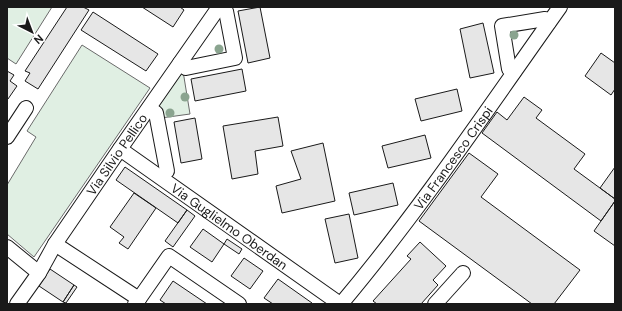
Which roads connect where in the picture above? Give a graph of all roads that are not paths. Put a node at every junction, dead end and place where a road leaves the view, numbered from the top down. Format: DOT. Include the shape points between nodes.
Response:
graph roads {
  1 [pos="220,7"];
  2 [pos="560,7"];
  3 [pos="550,22"];
  4 [pos="180,63"];
  5 [pos="514,72"];
  6 [pos="26,108"];
  7 [pos="149,108"];
  8 [pos="7,137"];
  9 [pos="120,149"];
  10 [pos="168,171"];
  11 [pos="54,244"];
  12 [pos="7,247"];
  13 [pos="38,273"];
  14 [pos="463,273"];
  15 [pos="137,302"];
  16 [pos="17,304"];
  17 [pos="239,304"];
  18 [pos="340,304"];
  19 [pos="435,304"];
  1 -- 4 [label="street, Via Silvio Pellico"];
  1 -- 4 [label="street" via="226,11 235,58 186,68"];
  2 -- 3 [label="street, Via Francesco Crispi"];
  3 -- 5 [label="street, Via Francesco Crispi"];
  3 -- 5 [label="street" via="545,18 502,26 509,69"];
  4 -- 7 [label="street, Via Silvio Pellico"];
  5 -- 18 [label="street, Via Francesco Crispi" via="401,229"];
  6 -- 8 [label="street"];
  7 -- 9 [label="street, Via Silvio Pellico"];
  7 -- 10 [label="street" via="156,113"];
  9 -- 11 [label="street, Via Silvio Pellico"];
  9 -- 18 [label="street, Via Guglielmo Oberdan"];
  11 -- 13 [label="street, Via Silvio Pellico"];
  11 -- 15 [label="street"];
  12 -- 13 [label="street"];
  13 -- 16 [label="street, Via Silvio Pellico"];
  14 -- 19 [label="street"];
  15 -- 17 [label="street" via="169,256"];
}
